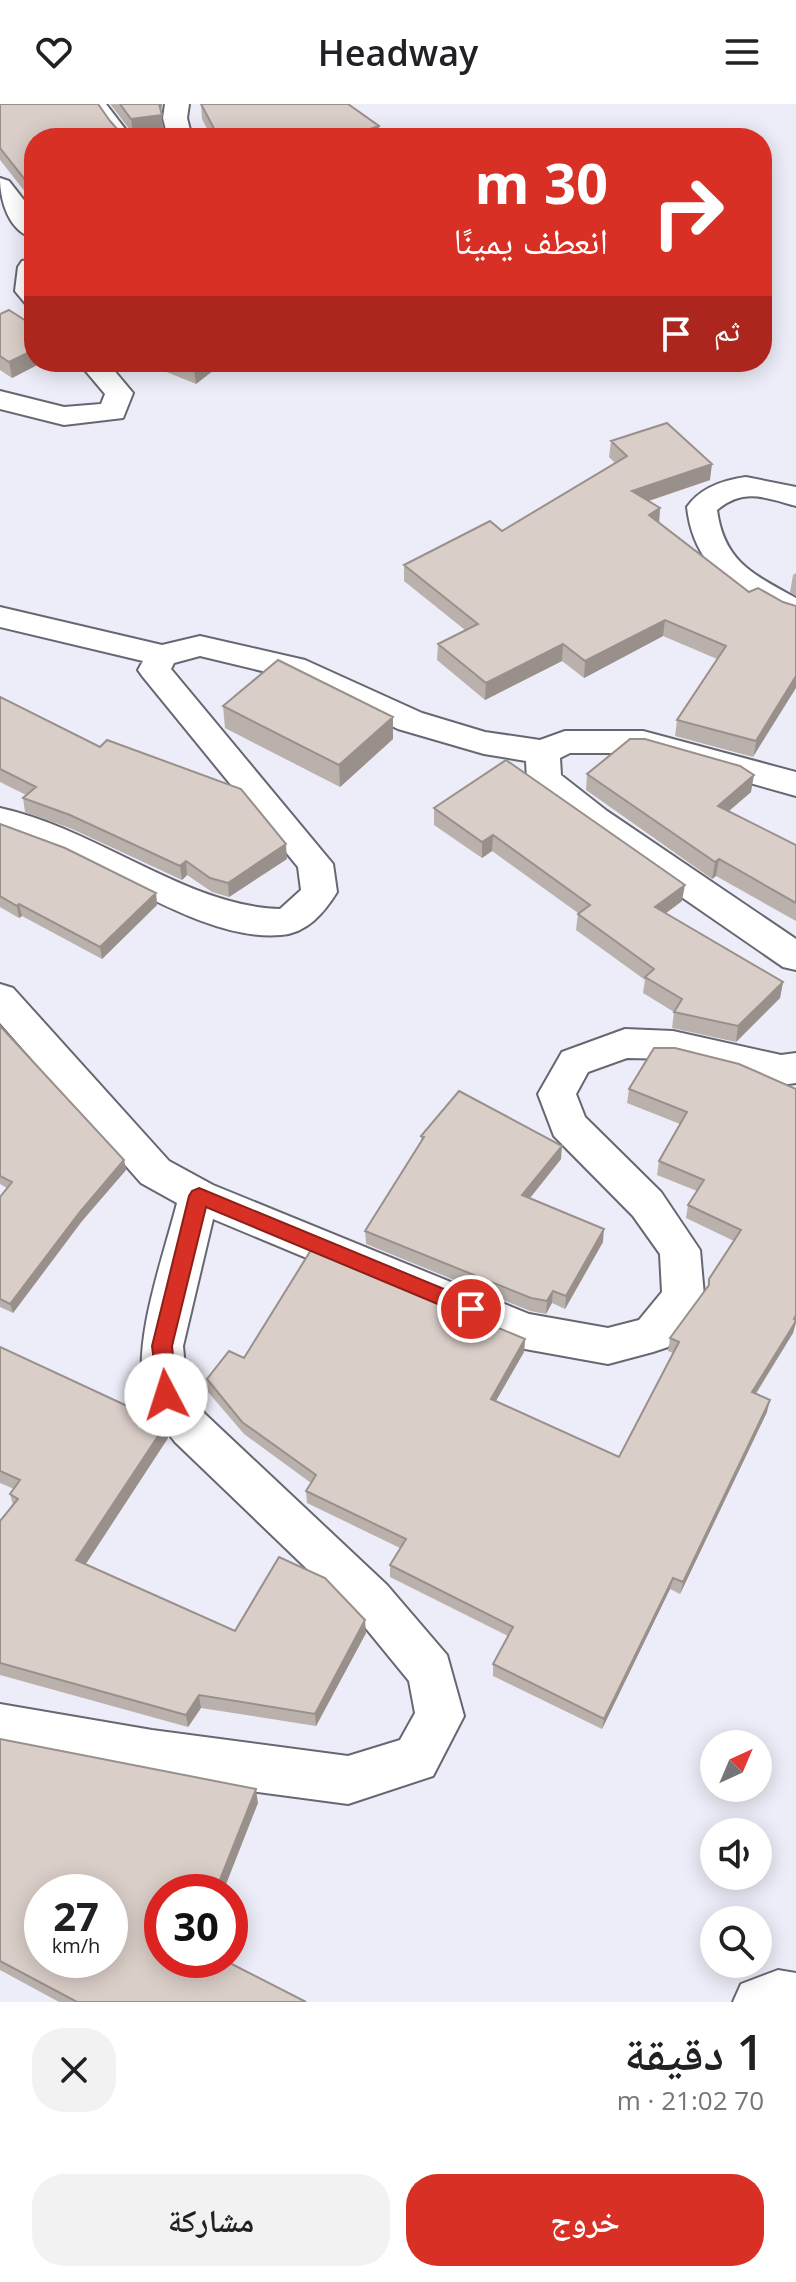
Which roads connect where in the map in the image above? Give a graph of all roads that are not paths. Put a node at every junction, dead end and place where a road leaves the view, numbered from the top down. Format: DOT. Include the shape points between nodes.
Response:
graph roads {
  1 [pos="99,104"];
  2 [pos="177,104"];
  3 [pos="118,128"];
  4 [pos="178,128"];
  5 [pos="0,186"];
  6 [pos="24,217"];
  7 [pos="101,372"];
  8 [pos="0,400"];
  9 [pos="796,497"];
  10 [pos="796,611"];
  11 [pos="0,617"];
  12 [pos="162,655"];
  13 [pos="543,752"];
  14 [pos="796,784"];
  15 [pos="0,820"];
  16 [pos="796,957"];
  17 [pos="0,998"];
  18 [pos="796,1068"];
  19 [pos="199,1196"];
  20 [pos="0,1727"];
  21 [pos="796,1999"];
  22 [pos="759,2002"];
  1 -- 3 [label="lane"];
  2 -- 4 [label="street"];
  5 -- 6 [label="street"];
  7 -- 8 [label="street" via="119,393 113,412 64,416"];
  9 -- 10 [label="street" via="743,485 719,491 702,507 702,530 714,557 738,578"];
  11 -- 12 [label="street"];
  12 -- 13 [label="street" via="200,646 267,661 305,671 410,721 484,743"];
  12 -- 15 [label="street" via="154,670 315,864 319,892 308,907 285,922 222,913 39,830"];
  13 -- 14 [label="street" via="565,742 643,742"];
  13 -- 16 [label="street" via="544,779 595,820"];
  17 -- 19 [label="street" via="155,1172"];
  18 -- 19 [label="street" via="781,1070 673,1045 625,1043 575,1062 557,1094 568,1125 647,1204 680,1250 683,1296 653,1334 608,1346 525,1331"];
  19 -- 20 [label="street" via="162,1346 166,1395 190,1428 371,1600 430,1671 440,1716 416,1759 348,1780"];
  21 -- 22 [label="street" via="778,1996"];
}
